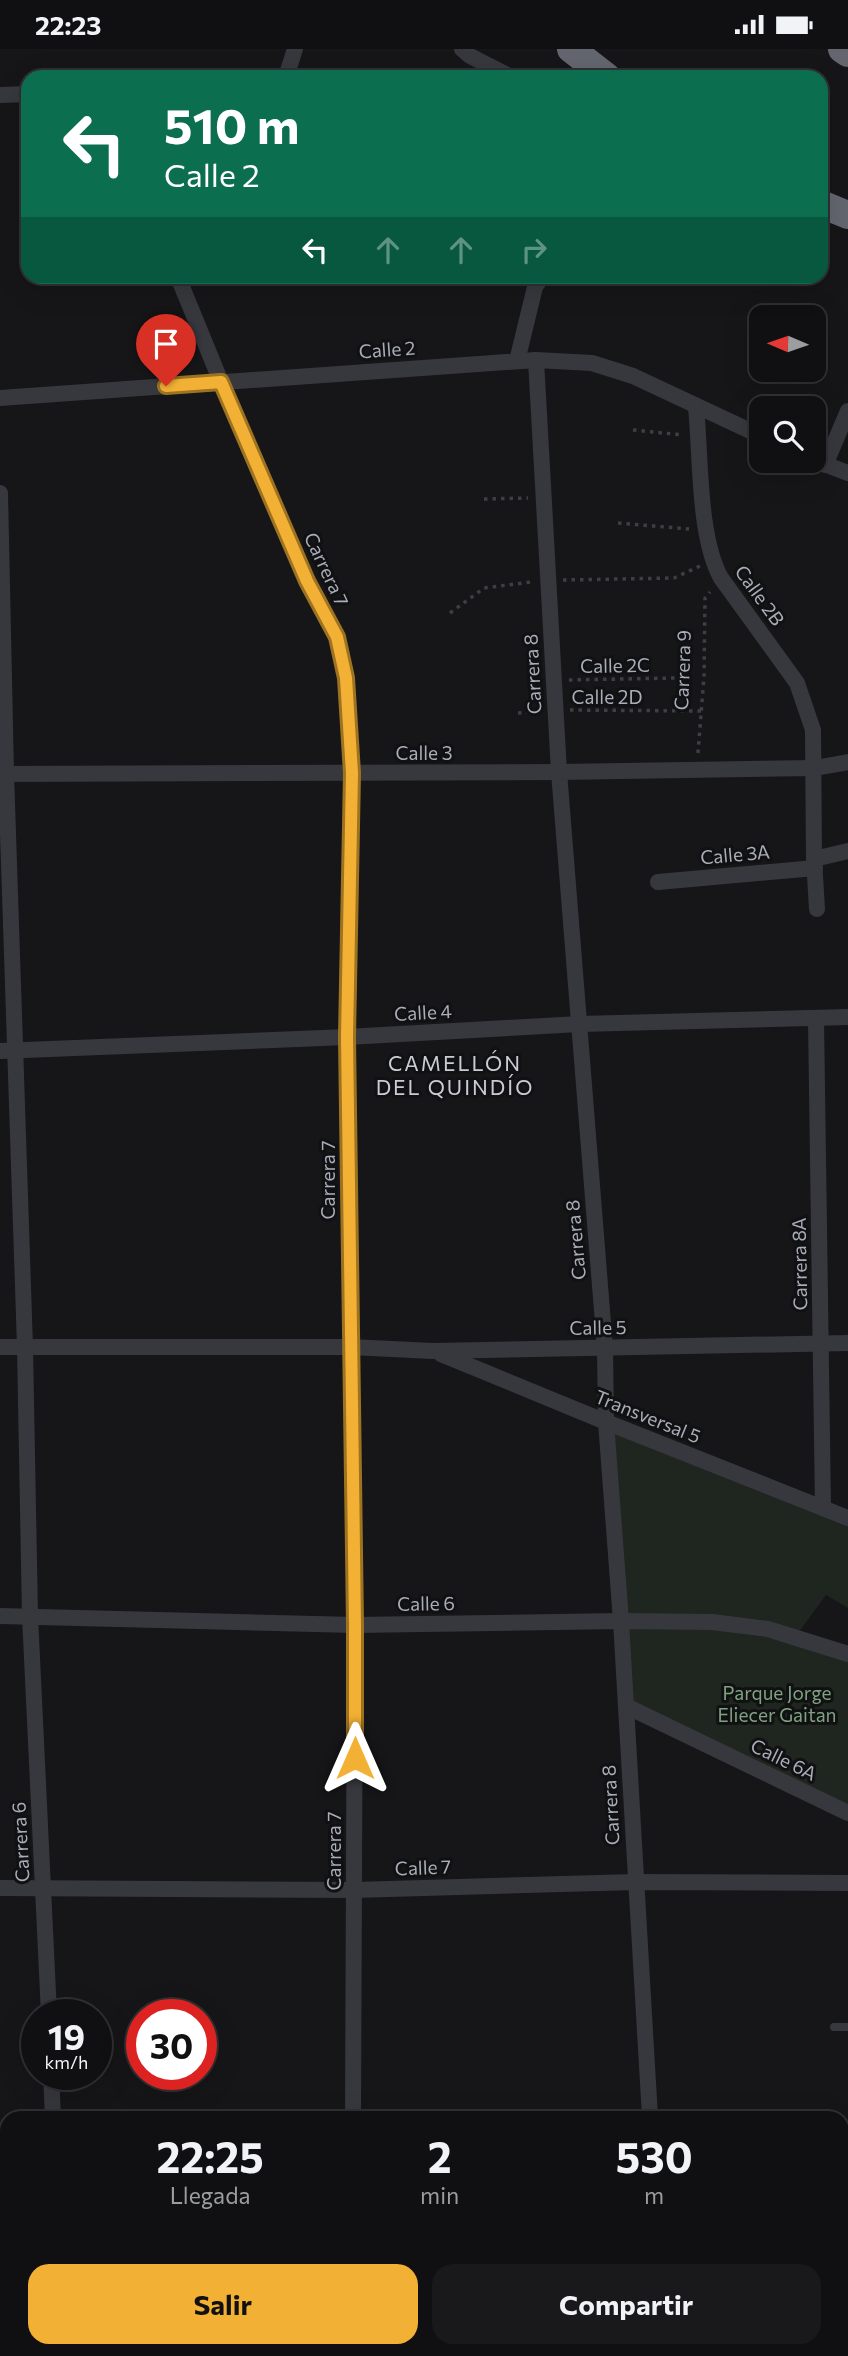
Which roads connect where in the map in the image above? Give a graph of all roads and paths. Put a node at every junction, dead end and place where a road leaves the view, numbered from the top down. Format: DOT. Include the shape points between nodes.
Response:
graph roads {
  1 [pos="295,49"];
  2 [pos="462,49"];
  3 [pos="571,49"];
  4 [pos="842,49"];
  5 [pos="848,53"];
  6 [pos="288,70"];
  7 [pos="497,70"];
  8 [pos="598,70"];
  9 [pos="21,94"];
  10 [pos="0,95"];
  11 [pos="181,284"];
  12 [pos="534,284"];
  13 [pos="536,360"];
  14 [pos="517,361"];
  15 [pos="221,382"];
  16 [pos="0,398"];
  17 [pos="696,407"];
  18 [pos="848,411"];
  19 [pos="633,430"];
  20 [pos="749,431"];
  21 [pos="699,436"];
  22 [pos="826,452"];
  23 [pos="826,465"];
  24 [pos="848,473"];
  25 [pos="0,493"];
  26 [pos="543,498"];
  27 [pos="484,499"];
  28 [pos="618,523"];
  29 [pos="706,531"];
  30 [pos="712,561"];
  31 [pos="721,579"];
  32 [pos="548,580"];
  33 [pos="450,613"];
  34 [pos="677,678"];
  35 [pos="553,680"];
  36 [pos="555,710"];
  37 [pos="701,711"];
  38 [pos="518,713"];
  39 [pos="848,762"];
  40 [pos="814,768"];
  41 [pos="697,769"];
  42 [pos="559,772"];
  43 [pos="3,773"];
  44 [pos="352,773"];
  45 [pos="848,851"];
  46 [pos="815,863"];
  47 [pos="658,882"];
  48 [pos="817,909"];
  49 [pos="848,1017"];
  50 [pos="816,1019"];
  51 [pos="579,1024"];
  52 [pos="347,1037"];
  53 [pos="8,1051"];
  54 [pos="822,1343"];
  55 [pos="848,1343"];
  56 [pos="0,1347"];
  57 [pos="25,1347"];
  58 [pos="350,1347"];
  59 [pos="605,1348"];
  60 [pos="433,1351"];
  61 [pos="606,1422"];
  62 [pos="823,1508"];
  63 [pos="848,1518"];
  64 [pos="0,1616"];
  65 [pos="30,1616"];
  66 [pos="621,1621"];
  67 [pos="355,1625"];
  68 [pos="848,1654"];
  69 [pos="625,1706"];
  70 [pos="848,1813"];
  71 [pos="635,1882"];
  72 [pos="848,1883"];
  73 [pos="43,1887"];
  74 [pos="0,1888"];
  75 [pos="354,1890"];
  76 [pos="48,1999"];
  77 [pos="834,2027"];
  78 [pos="848,2027"];
  79 [pos="52,2090"];
  80 [pos="53,2111"];
  81 [pos="353,2111"];
  82 [pos="650,2111"];
  1 -- 6 [label="street"];
  2 -- 7 [label="street"];
  3 -- 8 [label="highway"];
  4 -- 5 [label="highway"];
  9 -- 10 [label="street"];
  11 -- 15 [label="street, Carrera 7"];
  12 -- 14 [label="street"];
  13 -- 14 [label="street, Calle 2"];
  13 -- 17 [label="street, Calle 2" via="592,363 633,376"];
  13 -- 26 [label="street, Carrera 8"];
  14 -- 15 [label="street, Calle 2"];
  15 -- 16 [label="street, Calle 2"];
  15 -- 44 [label="street, Carrera 7" via="307,581 337,637 346,678"];
  17 -- 20 [label="street, Calle 2"];
  17 -- 21 [label="street"];
  18 -- 22 [label="street"];
  19 -- 21 [label="path"];
  21 -- 29 [label="street"];
  23 -- 24 [label="street"];
  25 -- 43 [label="street, Carrera 6"];
  26 -- 27 [label="path"];
  26 -- 32 [label="street, Carrera 8"];
  28 -- 29 [label="path"];
  29 -- 30 [label="street"];
  30 -- 31 [label="street, Calle 2B"];
  30 -- 32 [label="path, Calle 2B" via="674,578"];
  31 -- 37 [label="path, Carrera 9" via="705,597"];
  31 -- 40 [label="street, Calle 2B" via="797,683 813,730"];
  32 -- 33 [label="path, Calle 2B" via="484,588"];
  32 -- 35 [label="street, Carrera 8"];
  34 -- 35 [label="path, Calle 2C"];
  35 -- 36 [label="street, Carrera 8"];
  36 -- 37 [label="path, Calle 2D"];
  36 -- 38 [label="path, Calle 2D"];
  36 -- 42 [label="street, Carrera 8"];
  37 -- 41 [label="path, Carrera 9"];
  39 -- 40 [label="street, Calle 3"];
  40 -- 41 [label="street, Calle 3"];
  40 -- 46 [label="street"];
  41 -- 42 [label="street, Calle 3"];
  42 -- 44 [label="street, Calle 3"];
  42 -- 51 [label="street, Carrera 8"];
  43 -- 44 [label="street, Calle 3"];
  43 -- 53 [label="street, Carrera 6"];
  44 -- 52 [label="street, Carrera 7"];
  45 -- 46 [label="street, Calle 3A"];
  46 -- 47 [label="street, Calle 3A"];
  46 -- 48 [label="street"];
  49 -- 50 [label="street, Calle 4"];
  50 -- 51 [label="street, Calle 4"];
  50 -- 54 [label="street, Carrera 8A"];
  51 -- 52 [label="street, Calle 4"];
  51 -- 59 [label="street, Carrera 8"];
  52 -- 53 [label="street, Calle 4"];
  52 -- 58 [label="street, Carrera 7"];
  53 -- 57 [label="street, Carrera 6"];
  54 -- 55 [label="street, Calle 5"];
  54 -- 59 [label="street, Calle 5"];
  54 -- 62 [label="street, Carrera 8A"];
  56 -- 57 [label="street, Calle 5"];
  57 -- 58 [label="street, Calle 5"];
  57 -- 65 [label="street, Carrera 6"];
  58 -- 60 [label="street, Calle 5"];
  58 -- 67 [label="street, Carrera 7"];
  59 -- 60 [label="street, Calle 5"];
  59 -- 61 [label="street, Carrera 8"];
  60 -- 61 [label="street, Transversal 5"];
  61 -- 62 [label="street, Transversal 5"];
  61 -- 66 [label="street, Carrera 8"];
  62 -- 63 [label="street, Transversal 5"];
  64 -- 65 [label="street, Calle 6"];
  65 -- 67 [label="street, Calle 6"];
  65 -- 73 [label="street, Carrera 6"];
  66 -- 67 [label="street, Calle 6"];
  66 -- 68 [label="street, Calle 6" via="712,1622 768,1629"];
  66 -- 69 [label="street, Carrera 8"];
  67 -- 75 [label="street, Carrera 7"];
  69 -- 70 [label="street, Calle 6A"];
  69 -- 71 [label="street, Carrera 8"];
  71 -- 72 [label="street, Calle 7"];
  71 -- 75 [label="street, Calle 7"];
  71 -- 82 [label="street, Carrera 8"];
  73 -- 74 [label="street, Calle 7"];
  73 -- 75 [label="street, Calle 7"];
  73 -- 76 [label="street, Carrera 6"];
  75 -- 81 [label="street, Carrera 7"];
  77 -- 78 [label="lane"];
  79 -- 80 [label="street"];
}
